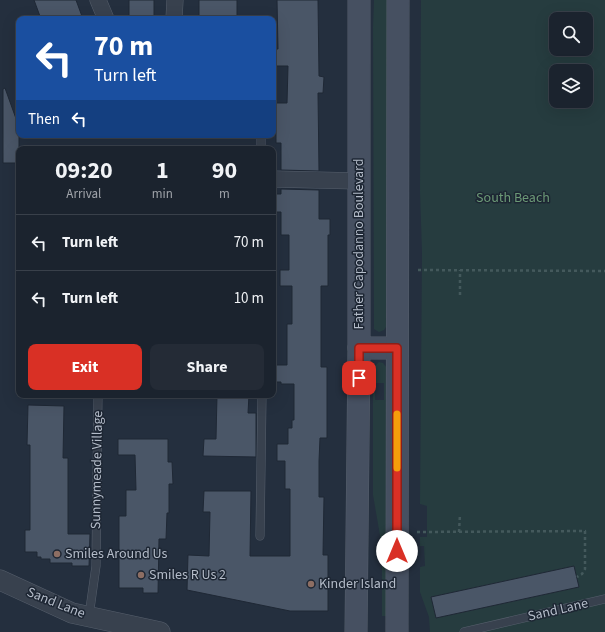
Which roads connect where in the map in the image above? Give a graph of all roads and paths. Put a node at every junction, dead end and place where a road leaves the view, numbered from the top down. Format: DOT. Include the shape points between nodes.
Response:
graph roads {
  1 [pos="98,0"];
  2 [pos="174,0"];
  3 [pos="359,0"];
  4 [pos="398,0"];
  5 [pos="105,16"];
  6 [pos="174,16"];
  7 [pos="276,179"];
  8 [pos="359,181"];
  9 [pos="416,270"];
  10 [pos="460,270"];
  11 [pos="605,271"];
  12 [pos="460,295"];
  13 [pos="359,348"];
  14 [pos="397,348"];
  15 [pos="98,398"];
  16 [pos="262,398"];
  17 [pos="460,514"];
  18 [pos="416,532"];
  19 [pos="459,532"];
  20 [pos="260,536"];
  21 [pos="577,577"];
  22 [pos="0,580"];
  23 [pos="605,599"];
  24 [pos="89,617"];
  25 [pos="160,632"];
  26 [pos="356,632"];
  27 [pos="397,632"];
  28 [pos="464,632"];
  1 -- 5 [label="street"];
  2 -- 6 [label="street"];
  3 -- 8 [label="main road, Father Capodanno Boulevard"];
  4 -- 14 [label="main road"];
  7 -- 8 [label="street"];
  8 -- 13 [label="main road, Father Capodanno Boulevard"];
  9 -- 10 [label="path"];
  10 -- 11 [label="path"];
  10 -- 12 [label="path"];
  13 -- 14 [label="main road"];
  13 -- 26 [label="main road, Father Capodanno Boulevard"];
  14 -- 27 [label="main road"];
  15 -- 24 [label="lane, Sunnymeade Village" via="96,566"];
  16 -- 20 [label="lane"];
  17 -- 19 [label="path"];
  18 -- 19 [label="path"];
  19 -- 21 [label="path" via="585,532 585,569"];
  22 -- 24 [label="street, Sand Lane" via="72,613"];
  23 -- 28 [label="lane, Sand Lane"];
  24 -- 25 [label="street, Sand Lane"];
}
